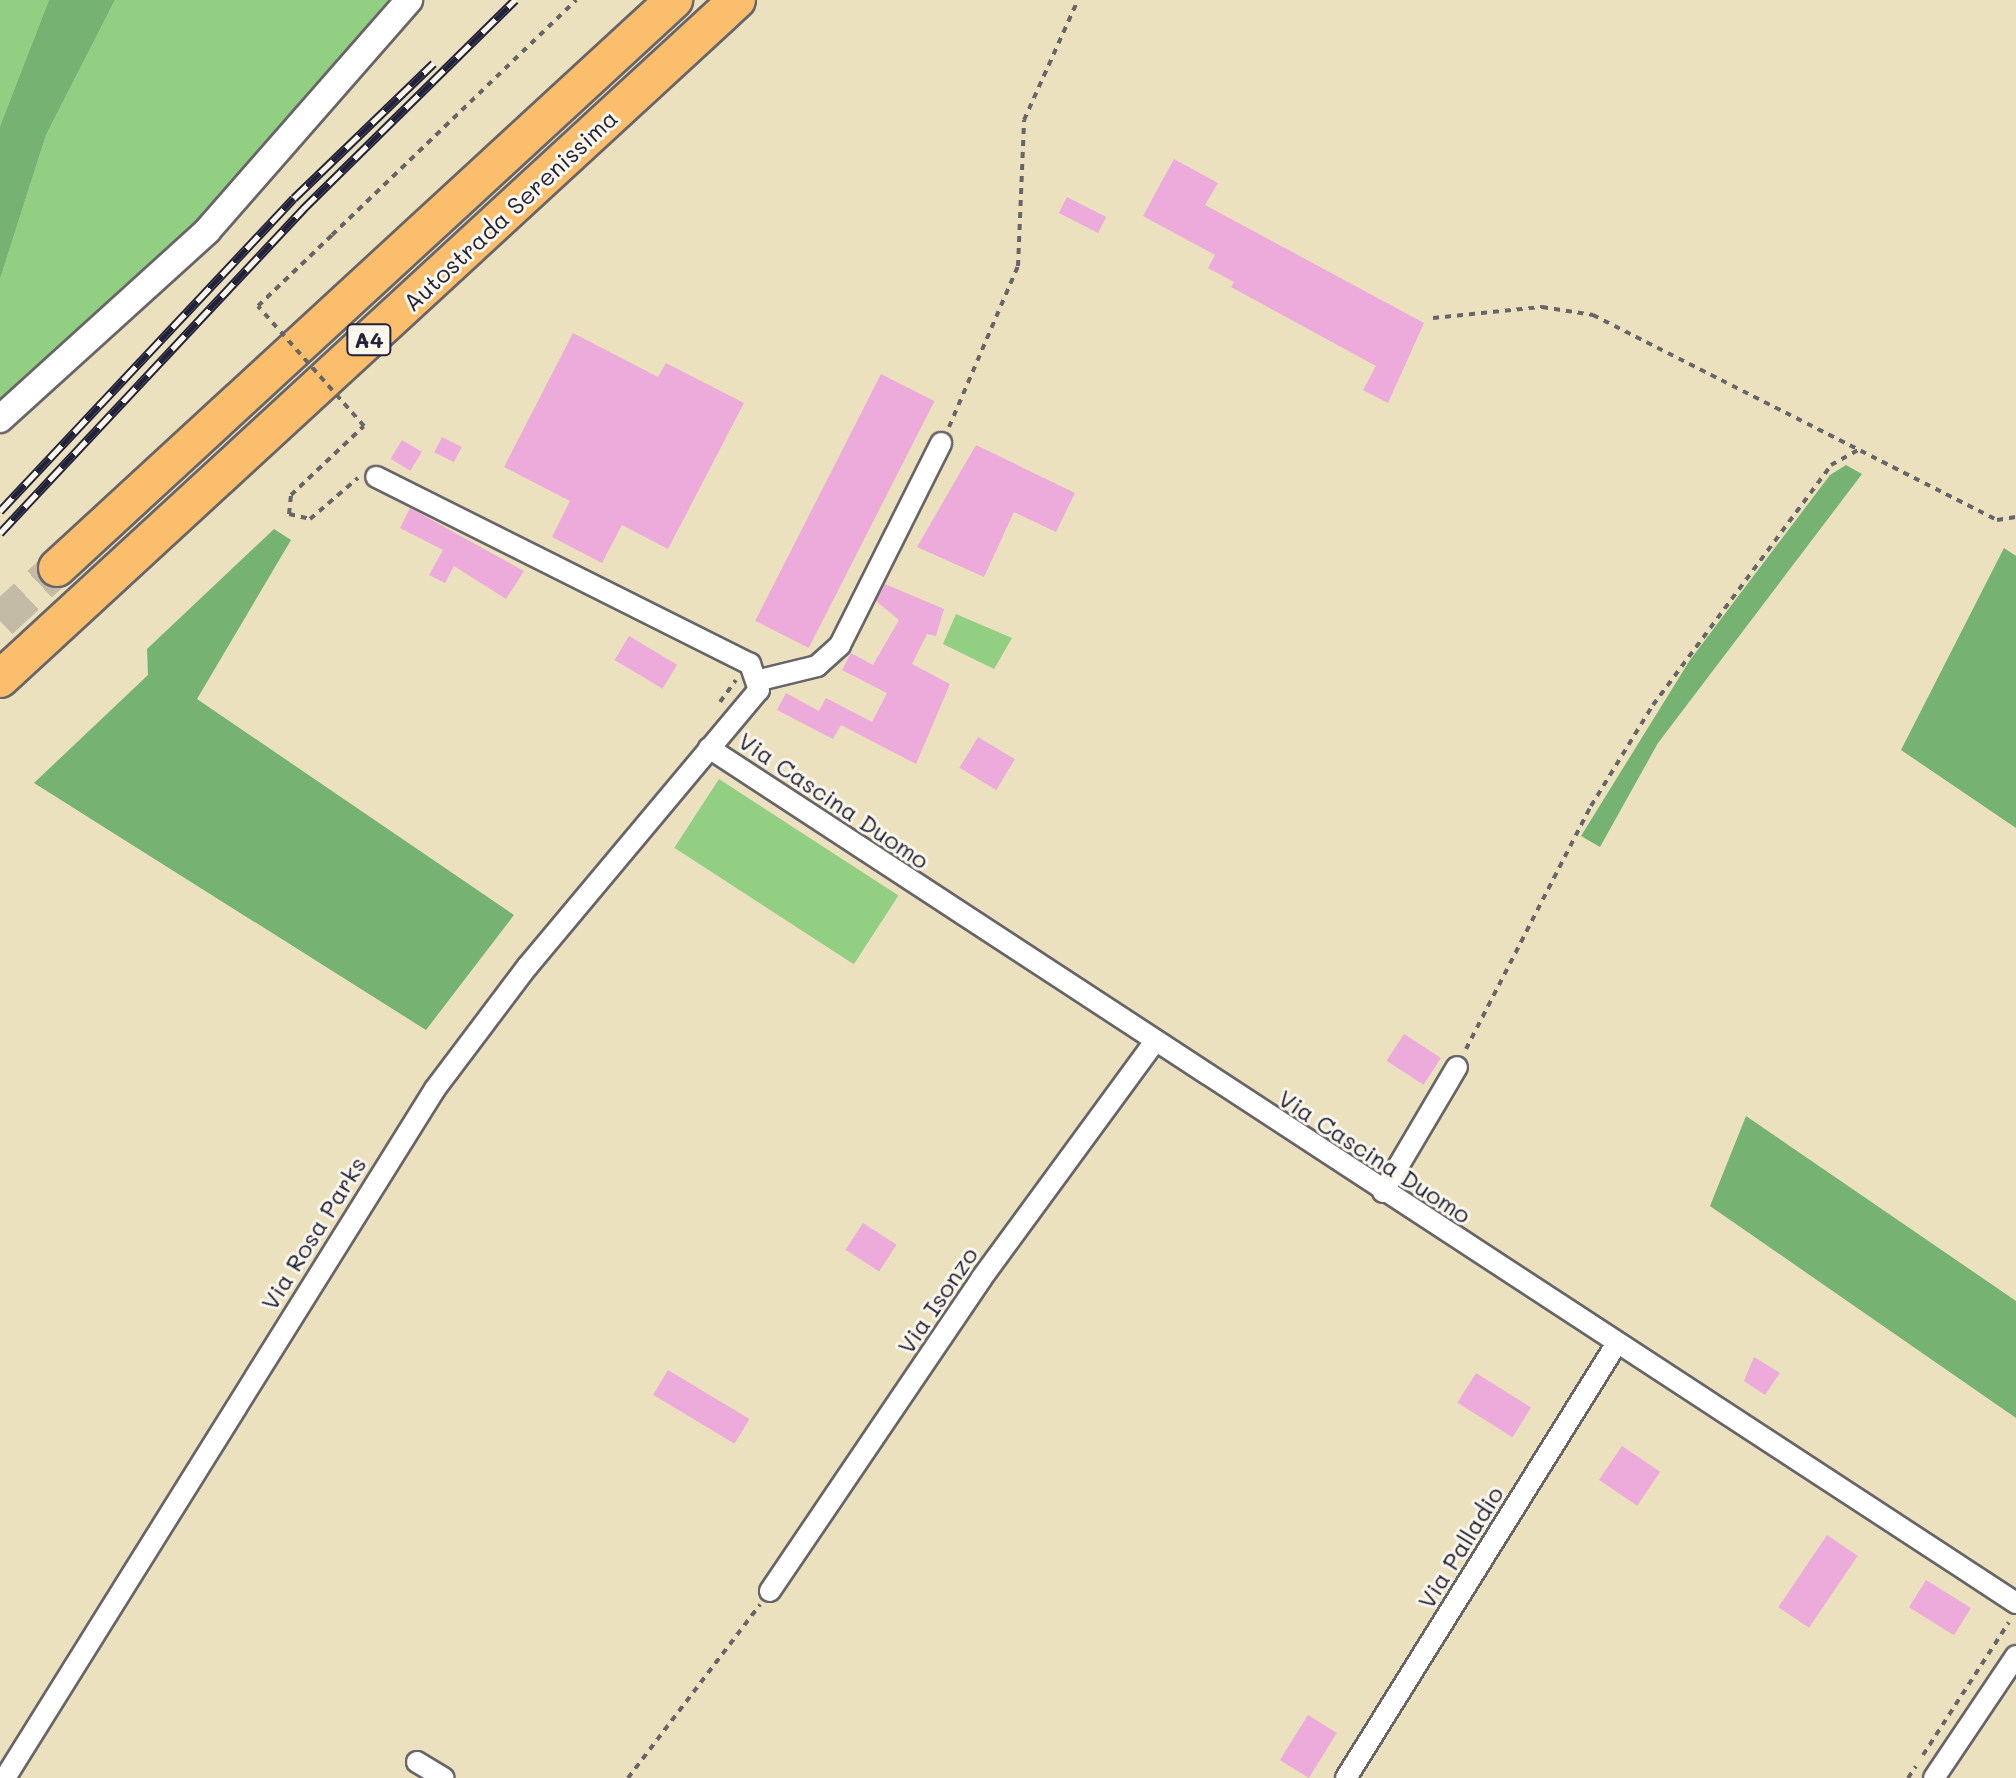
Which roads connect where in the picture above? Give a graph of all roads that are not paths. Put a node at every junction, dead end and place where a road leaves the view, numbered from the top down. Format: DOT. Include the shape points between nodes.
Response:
graph roads {
  1 [pos="674,0"];
  2 [pos="737,0"];
  3 [pos="404,5"];
  4 [pos="0,419"];
  5 [pos="941,443"];
  6 [pos="372,474"];
  7 [pos="57,568"];
  8 [pos="0,679"];
  9 [pos="760,680"];
  10 [pos="709,748"];
  11 [pos="1154,1043"];
  12 [pos="1457,1067"];
  13 [pos="1383,1192"];
  14 [pos="1617,1343"];
  15 [pos="770,1591"];
  16 [pos="2010,1606"];
  17 [pos="2016,1656"];
  18 [pos="417,1762"];
  19 [pos="5,1778"];
  20 [pos="444,1778"];
  21 [pos="1346,1778"];
  22 [pos="1934,1778"];
  1 -- 7 [label="highway, Autostrada Serenissima / A4"];
  2 -- 8 [label="highway, Autostrada Serenissima / A4"];
  3 -- 4 [label="street" via="207,231"];
  5 -- 9 [label="street" via="840,645 817,666"];
  6 -- 9 [label="street" via="750,664"];
  9 -- 10 [label="street, Via Rosa Parks"];
  10 -- 11 [label="street, Via Cascina Duomo"];
  10 -- 19 [label="street, Via Rosa Parks" via="435,1089"];
  11 -- 13 [label="street, Via Cascina Duomo"];
  11 -- 15 [label="street, Via Isonzo" via="981,1279"];
  12 -- 13 [label="street"];
  13 -- 14 [label="street, Via Cascina Duomo"];
  14 -- 16 [label="street, Via Cascina Duomo"];
  14 -- 21 [label="street, Via Palladio"];
  17 -- 22 [label="street"];
  18 -- 20 [label="street"];
}
